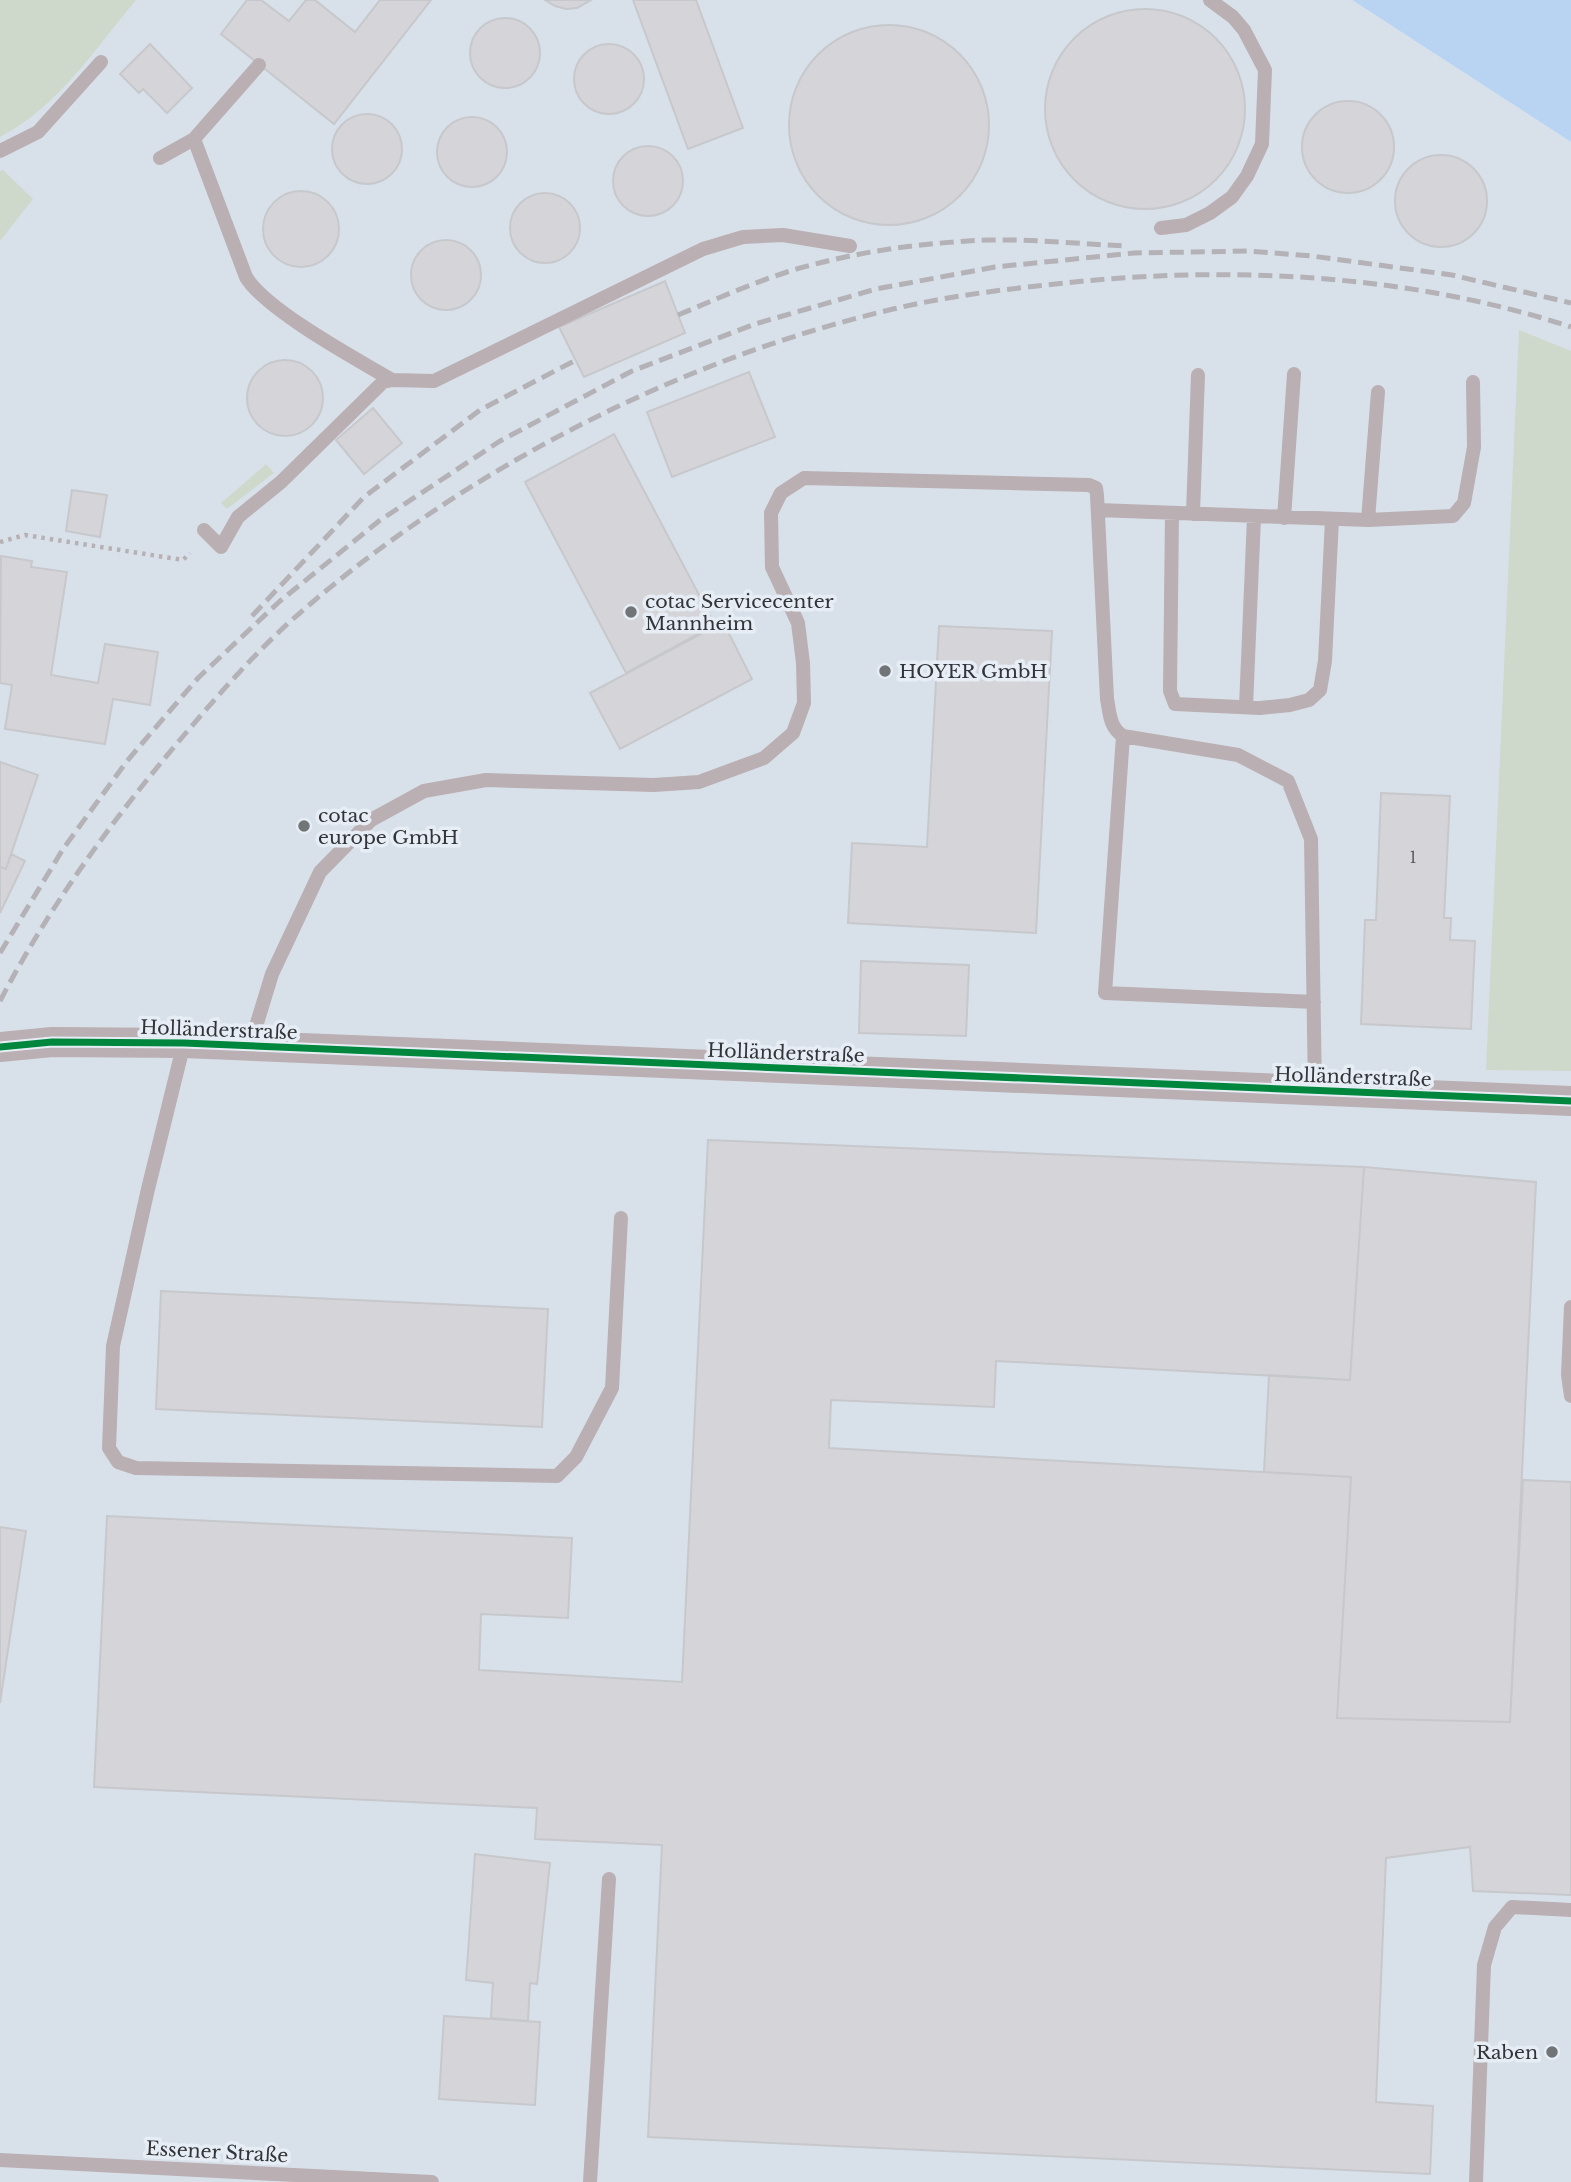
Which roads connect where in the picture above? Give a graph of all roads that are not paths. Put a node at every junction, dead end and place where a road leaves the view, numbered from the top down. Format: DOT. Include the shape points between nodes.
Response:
graph roads {
  1 [pos="1210,0"];
  2 [pos="101,62"];
  3 [pos="259,65"];
  4 [pos="194,139"];
  5 [pos="0,151"];
  6 [pos="160,158"];
  7 [pos="1161,228"];
  8 [pos="850,246"];
  9 [pos="1294,374"];
  10 [pos="1198,375"];
  11 [pos="392,380"];
  12 [pos="1473,382"];
  13 [pos="1378,392"];
  14 [pos="1098,510"];
  15 [pos="1172,513"];
  16 [pos="1193,514"];
  17 [pos="1254,517"];
  18 [pos="1284,518"];
  19 [pos="1332,519"];
  20 [pos="1368,520"];
  21 [pos="207,533"];
  22 [pos="1246,707"];
  23 [pos="1123,736"];
  24 [pos="1314,1002"];
  25 [pos="184,1043"];
  26 [pos="250,1046"];
  27 [pos="0,1047"];
  28 [pos="1315,1091"];
  29 [pos="1571,1101"];
  30 [pos="621,1218"];
  31 [pos="1571,1307"];
  32 [pos="1571,1396"];
  33 [pos="609,1879"];
  34 [pos="1571,1910"];
  35 [pos="0,2160"];
  36 [pos="293,2179"];
  37 [pos="432,2182"];
  38 [pos="590,2182"];
  39 [pos="1476,2182"];
  1 -- 7 [label="lane" via="1244,30 1265,70 1262,144 1232,197 1186,225"];
  2 -- 5 [label="lane" via="38,132"];
  3 -- 4 [label="lane"];
  4 -- 6 [label="lane"];
  4 -- 11 [label="lane" via="252,287"];
  8 -- 11 [label="lane" via="783,235 743,237 703,249 434,381"];
  9 -- 18 [label="lane"];
  10 -- 16 [label="lane"];
  11 -- 21 [label="lane" via="383,382 281,482 238,517 221,547"];
  12 -- 20 [label="lane" via="1474,447 1464,503 1452,516"];
  13 -- 20 [label="lane"];
  14 -- 15 [label="lane"];
  14 -- 23 [label="lane" via="1108,698 1112,724"];
  14 -- 26 [label="lane" via="1096,488 1089,485 804,478 781,492 771,513 772,567 798,623 803,663 804,703 793,733 764,758 699,782 486,780 424,791 371,820 320,872 272,974"];
  15 -- 16 [label="lane"];
  15 -- 22 [label="lane" via="1170,691 1175,704"];
  16 -- 17 [label="lane"];
  17 -- 18 [label="lane"];
  17 -- 22 [label="lane"];
  18 -- 19 [label="lane"];
  19 -- 20 [label="lane"];
  19 -- 22 [label="lane" via="1320,690 1308,700 1290,705"];
  23 -- 24 [label="lane" via="1238,755 1288,780 1311,839"];
  23 -- 24 [label="lane" via="1105,993"];
  24 -- 28 [label="lane"];
  25 -- 26 [label="street, Holländerstraße"];
  25 -- 27 [label="street, Holländerstraße" via="52,1042"];
  25 -- 30 [label="lane" via="113,1346 109,1448 118,1462 136,1468 557,1476 576,1457 612,1388"];
  26 -- 28 [label="street, Holländerstraße"];
  28 -- 29 [label="street, Holländerstraße"];
  31 -- 32 [label="lane"];
  33 -- 38 [label="lane"];
  34 -- 39 [label="lane" via="1512,1907 1494,1927 1484,1965"];
  35 -- 36 [label="lane, Essener Straße"];
  36 -- 37 [label="lane, Essener Straße"];
}
